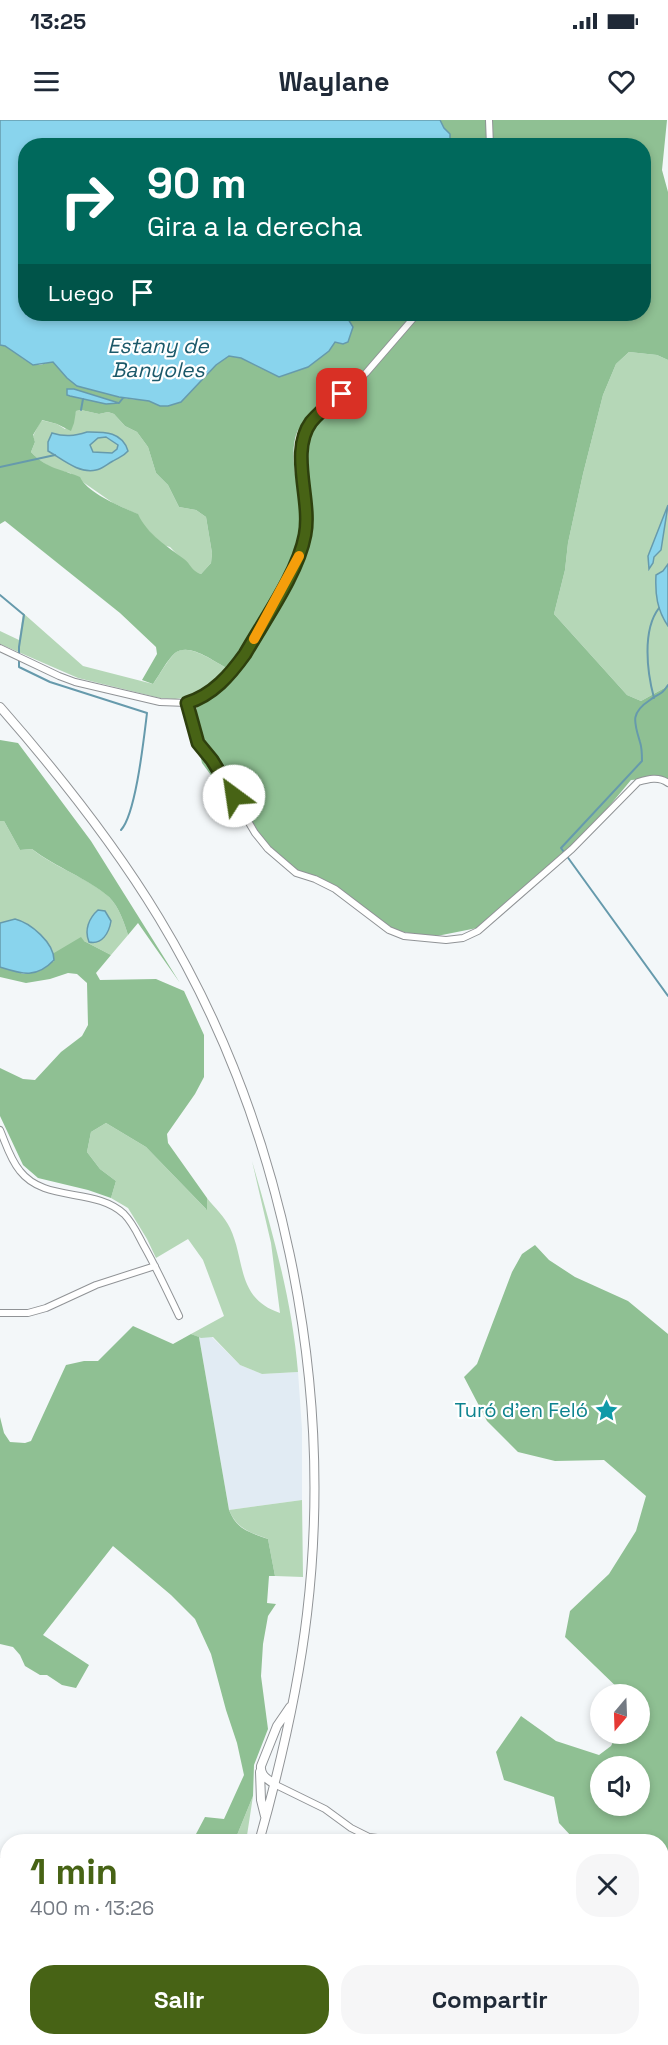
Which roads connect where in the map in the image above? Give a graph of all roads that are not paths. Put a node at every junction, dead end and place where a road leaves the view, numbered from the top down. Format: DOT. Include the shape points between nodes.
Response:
graph roads {
  1 [pos="489,120"];
  2 [pos="490,138"];
  3 [pos="411,321"];
  4 [pos="0,648"];
  5 [pos="187,703"];
  6 [pos="0,707"];
  7 [pos="668,783"];
  8 [pos="0,1130"];
  9 [pos="155,1266"];
  10 [pos="0,1313"];
  11 [pos="179,1317"];
  12 [pos="294,1702"];
  13 [pos="260,1771"];
  14 [pos="274,1784"];
  15 [pos="266,1819"];
  16 [pos="261,1834"];
  17 [pos="363,1834"];
  1 -- 2 [label="street"];
  3 -- 5 [label="street" via="366,373 310,424 302,446 307,503 305,535 297,563 235,667 212,691"];
  4 -- 5 [label="street" via="75,682 160,702"];
  5 -- 7 [label="street" via="198,743 268,849 296,873 335,889 389,930 404,936 446,940 478,931 572,849 638,782 663,779"];
  6 -- 12 [label="main road" via="88,814 159,918 223,1046 270,1177 302,1321 314,1456 311,1577"];
  8 -- 9 [label="street" via="12,1161 32,1183 95,1198 126,1215"];
  9 -- 10 [label="street" via="96,1285 46,1308 28,1313"];
  9 -- 11 [label="street"];
  12 -- 13 [label="main road" via="277,1726"];
  12 -- 14 [label="main road"];
  13 -- 14 [label="main road"];
  13 -- 15 [label="main road"];
  14 -- 15 [label="main road"];
  14 -- 17 [label="street" via="325,1809"];
  15 -- 16 [label="main road"];
}
